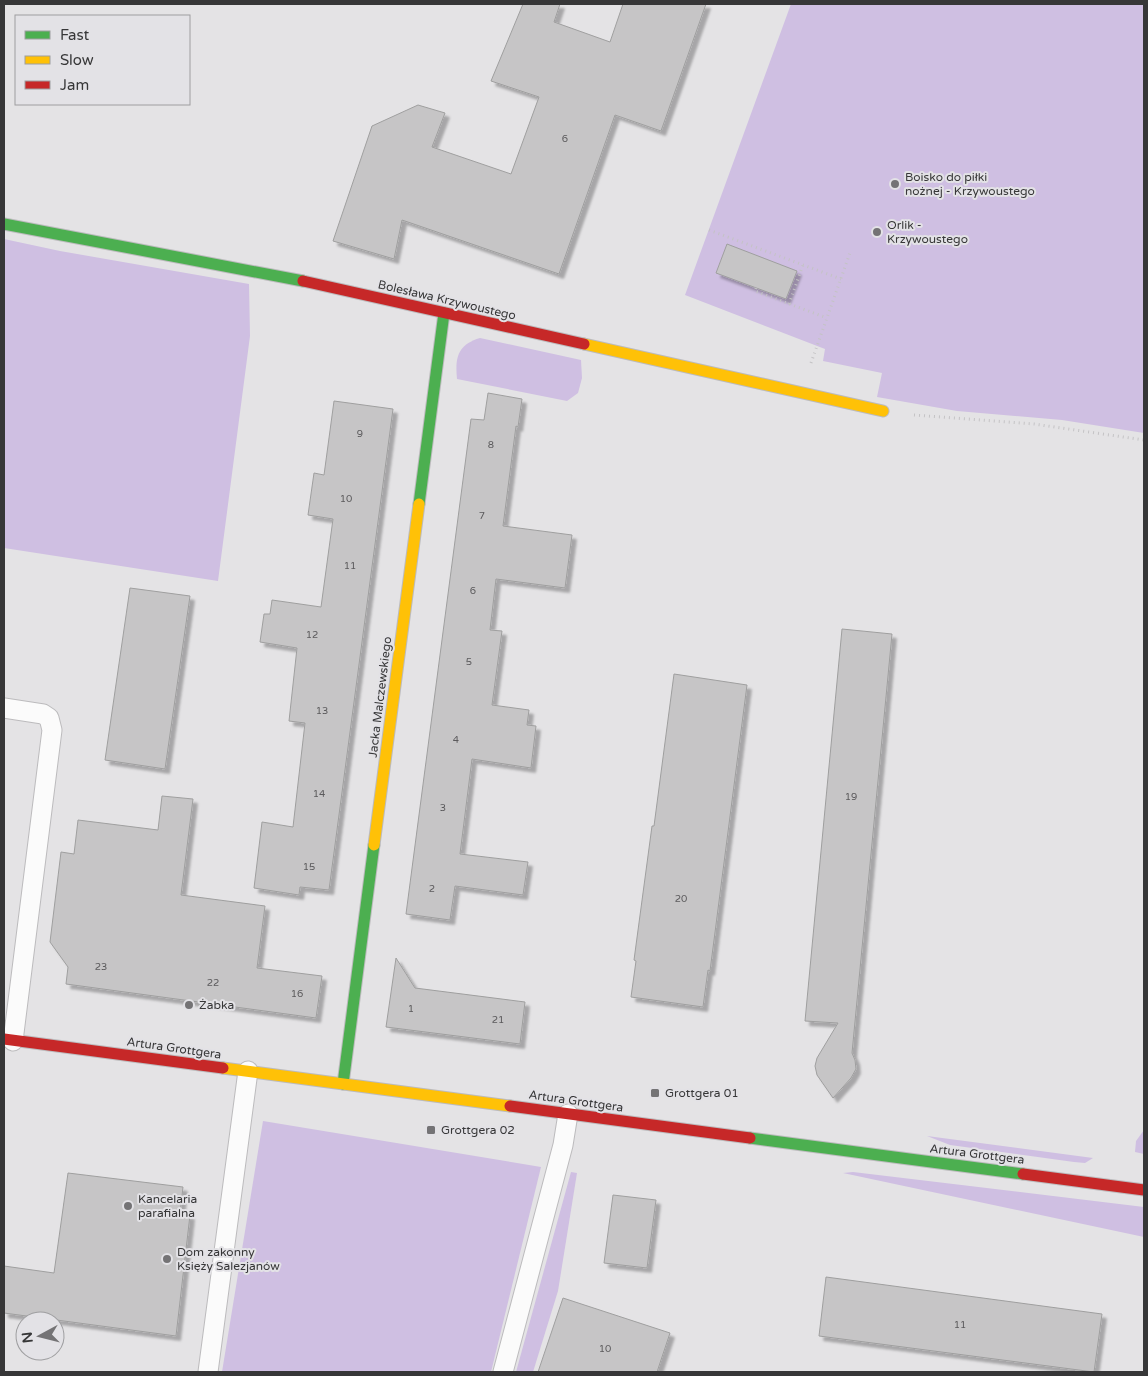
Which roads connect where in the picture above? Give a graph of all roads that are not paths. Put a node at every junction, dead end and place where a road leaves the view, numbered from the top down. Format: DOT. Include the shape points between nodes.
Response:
graph roads {
  1 [pos="4,224"];
  2 [pos="444,313"];
  3 [pos="883,411"];
  4 [pos="4,708"];
  5 [pos="9,1040"];
  6 [pos="248,1072"];
  7 [pos="343,1084"];
  8 [pos="568,1114"];
  9 [pos="1144,1190"];
  10 [pos="208,1372"];
  11 [pos="504,1372"];
  1 -- 2 [label="street, Bolesława Krzywoustego" via="286,277"];
  2 -- 3 [label="street, Bolesława Krzywoustego"];
  2 -- 7 [label="street, Jacka Malczewskiego"];
  4 -- 5 [label="lane" via="43,714 51,723"];
  5 -- 6 [label="street, Artura Grottgera"];
  6 -- 7 [label="street, Artura Grottgera"];
  6 -- 10 [label="lane"];
  7 -- 8 [label="street, Artura Grottgera"];
  8 -- 9 [label="street, Artura Grottgera"];
  8 -- 11 [label="lane" via="559,1161"];
}
